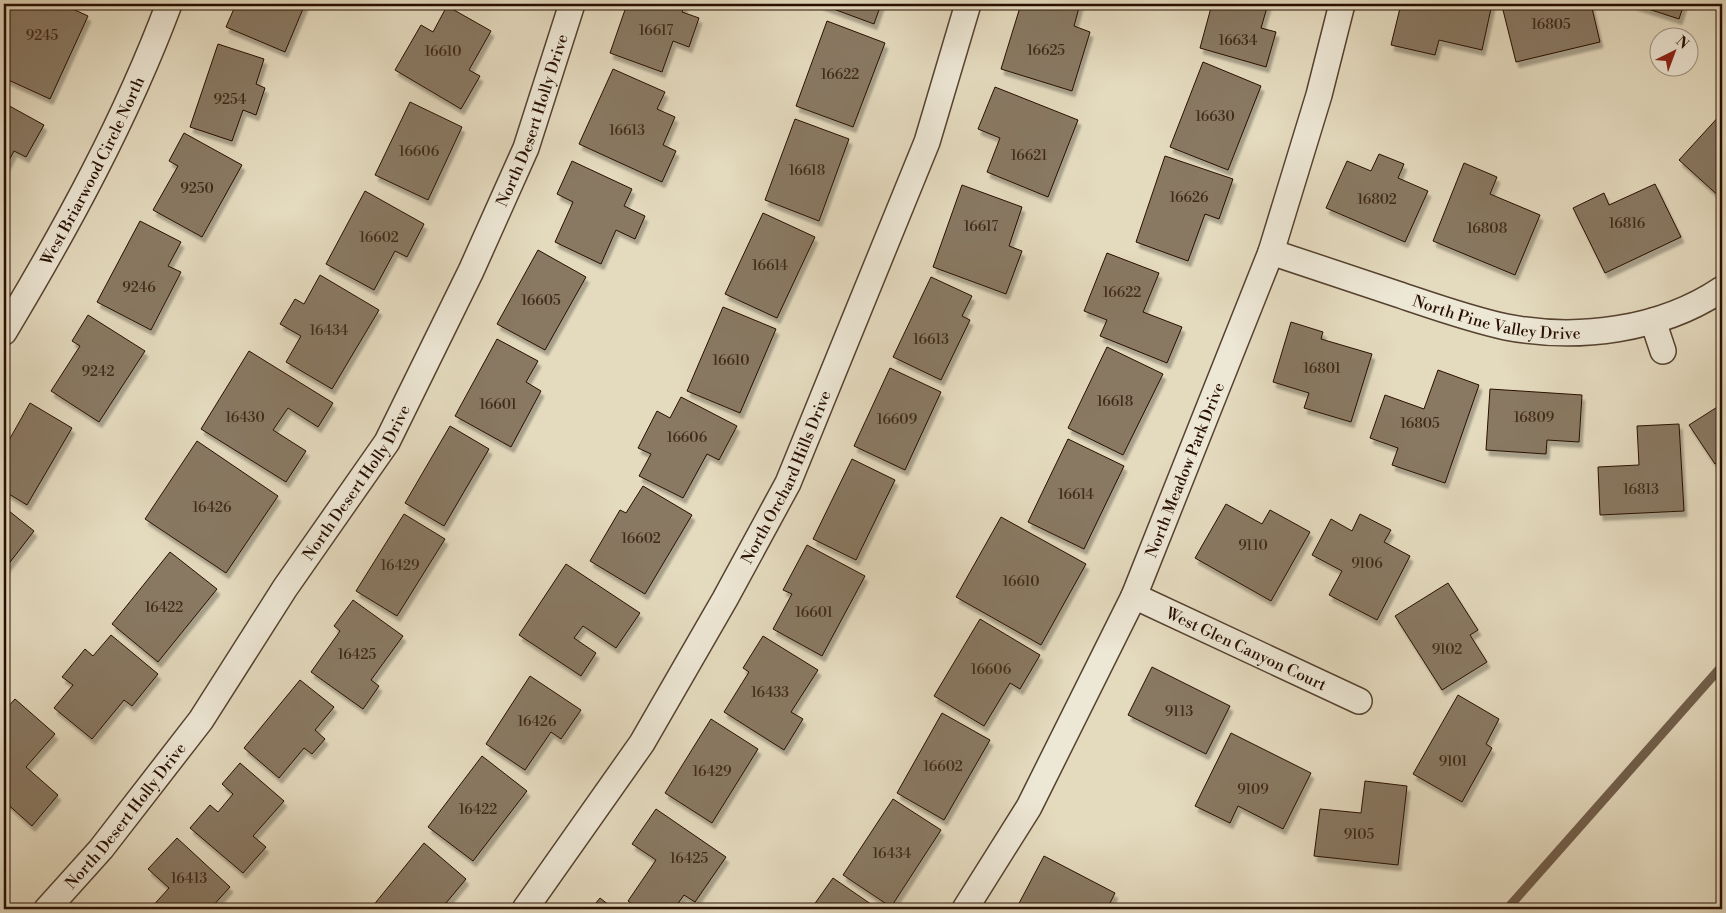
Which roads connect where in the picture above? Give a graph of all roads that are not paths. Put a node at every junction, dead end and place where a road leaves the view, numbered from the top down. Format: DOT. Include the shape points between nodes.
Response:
graph roads {
  1 [pos="168,4"];
  2 [pos="572,4"];
  3 [pos="968,4"];
  4 [pos="1342,4"];
  5 [pos="1271,252"];
  6 [pos="1722,289"];
  7 [pos="1653,321"];
  8 [pos="4,332"];
  9 [pos="1663,351"];
  10 [pos="1134,596"];
  11 [pos="1359,701"];
  12 [pos="46,909"];
  13 [pos="525,909"];
  14 [pos="965,909"];
  1 -- 8 [label="street, West Briarwood Circle North" via="122,115 94,171 41,271"];
  2 -- 12 [label="street, North Desert Holly Drive" via="526,148 471,271 387,442 285,588 201,720 101,849"];
  3 -- 13 [label="street, North Orchard Hills Drive" via="927,142 788,483 642,743"];
  4 -- 5 [label="street, North Meadow Park Drive" via="1320,95"];
  5 -- 7 [label="street, North Pine Valley Drive" via="1472,319 1508,327 1582,332"];
  5 -- 10 [label="street, North Meadow Park Drive"];
  6 -- 7 [label="street, North Pine Valley Drive" via="1688,308"];
  7 -- 9 [label="street"];
  10 -- 11 [label="street, West Glen Canyon Court"];
  10 -- 14 [label="street, North Meadow Park Drive" via="1029,807"];
}
